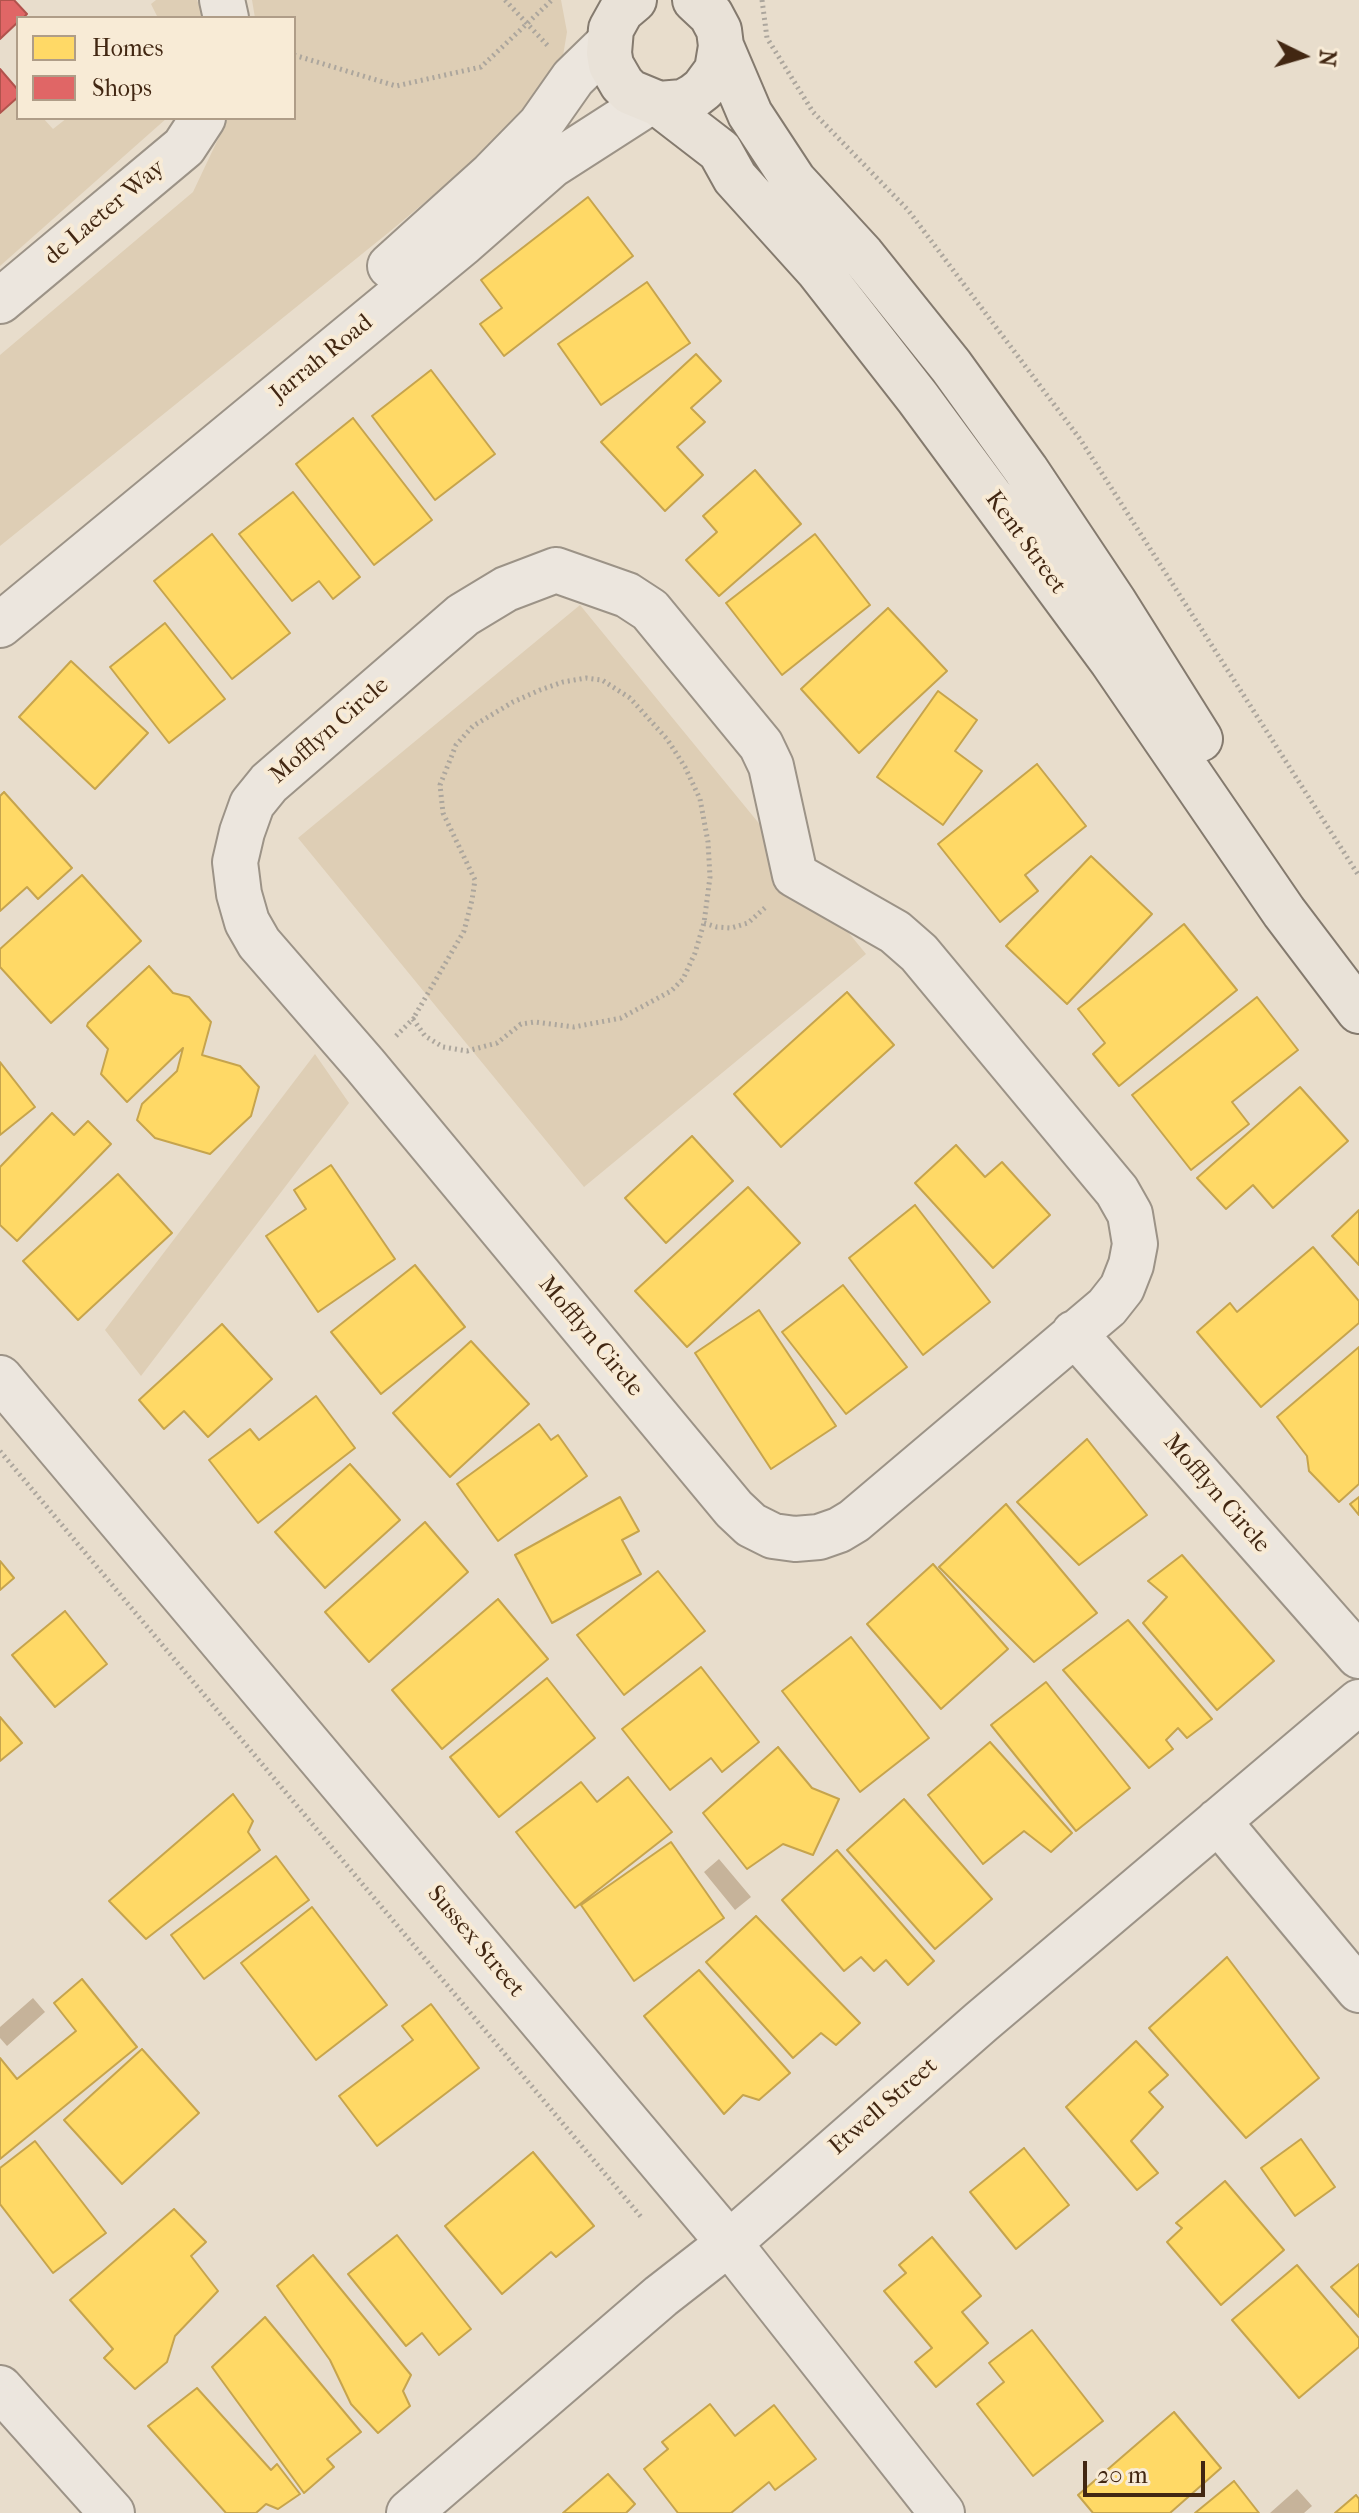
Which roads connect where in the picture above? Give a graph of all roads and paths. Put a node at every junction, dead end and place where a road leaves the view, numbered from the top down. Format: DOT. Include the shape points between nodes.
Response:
graph roads {
  1 [pos="505,0"];
  2 [pos="552,0"];
  3 [pos="695,0"];
  4 [pos="762,0"];
  5 [pos="612,18"];
  6 [pos="527,24"];
  7 [pos="721,46"];
  8 [pos="296,56"];
  9 [pos="654,103"];
  10 [pos="202,120"];
  11 [pos="0,301"];
  12 [pos="0,587"];
  13 [pos="0,625"];
  14 [pos="795,875"];
  15 [pos="1359,876"];
  16 [pos="704,923"];
  17 [pos="1359,967"];
  18 [pos="1359,1011"];
  19 [pos="413,1019"];
  20 [pos="365,1065"];
  21 [pos="1074,1333"];
  22 [pos="0,1378"];
  23 [pos="0,1451"];
  24 [pos="1359,1656"];
  25 [pos="1359,1702"];
  26 [pos="1218,1821"];
  27 [pos="1359,1990"];
  28 [pos="642,2218"];
  29 [pos="729,2243"];
  30 [pos="0,2388"];
  31 [pos="112,2513"];
  32 [pos="409,2513"];
  33 [pos="942,2513"];
  1 -- 6 [label="path"];
  2 -- 6 [label="path"];
  3 -- 7 [label="main road, Kent Street" via="711,15"];
  4 -- 15 [label="path" via="767,38 813,112 908,210 1080,439"];
  5 -- 9 [label="main road, Kent Street" via="611,65 630,92"];
  5 -- 12 [label="street, Jarrah Road" via="540,125 492,174 400,258"];
  6 -- 8 [label="path" via="481,67 396,86"];
  7 -- 9 [label="main road" via="717,70 703,89 683,102"];
  7 -- 17 [label="main road, Kent Street" via="750,114 794,181 872,268 1001,435 1199,737"];
  9 -- 13 [label="street, Jarrah Road" via="552,165"];
  9 -- 18 [label="main road, Kent Street" via="720,151 735,178 818,270 918,398"];
  10 -- 11 [label="street, de Laeter Way" via="184,147"];
  14 -- 16 [label="path" via="748,923 731,928"];
  14 -- 20 [label="street, Mofflyn Circle" via="771,766 761,745 650,610 627,595 556,570 506,589 463,615 269,783 252,804 242,832 235,862 247,922 259,943"];
  14 -- 21 [label="street, Mofflyn Circle" via="895,932 919,953 1117,1191 1130,1214 1135,1244 1131,1265 1107,1307"];
  16 -- 19 [label="path" via="683,979 621,1018 574,1027 521,1024 497,1043 467,1051 443,1047 425,1036"];
  16 -- 19 [label="path" via="710,877 700,799 667,739 630,698 602,680 551,686 473,726 456,745 440,785 443,813 475,880 472,900 464,931"];
  19 -- 20 [label="path"];
  20 -- 21 [label="street, Mofflyn Circle" via="734,1509 773,1536 819,1537 854,1521"];
  21 -- 24 [label="street, Mofflyn Circle"];
  22 -- 29 [label="street, Sussex Street"];
  23 -- 28 [label="path"];
  25 -- 26 [label="street, Etwell Street"];
  26 -- 27 [label="street"];
  26 -- 29 [label="street, Etwell Street"];
  29 -- 32 [label="street, Etwell Street"];
  29 -- 33 [label="street, Sussex Street"];
  30 -- 31 [label="street"];
}
